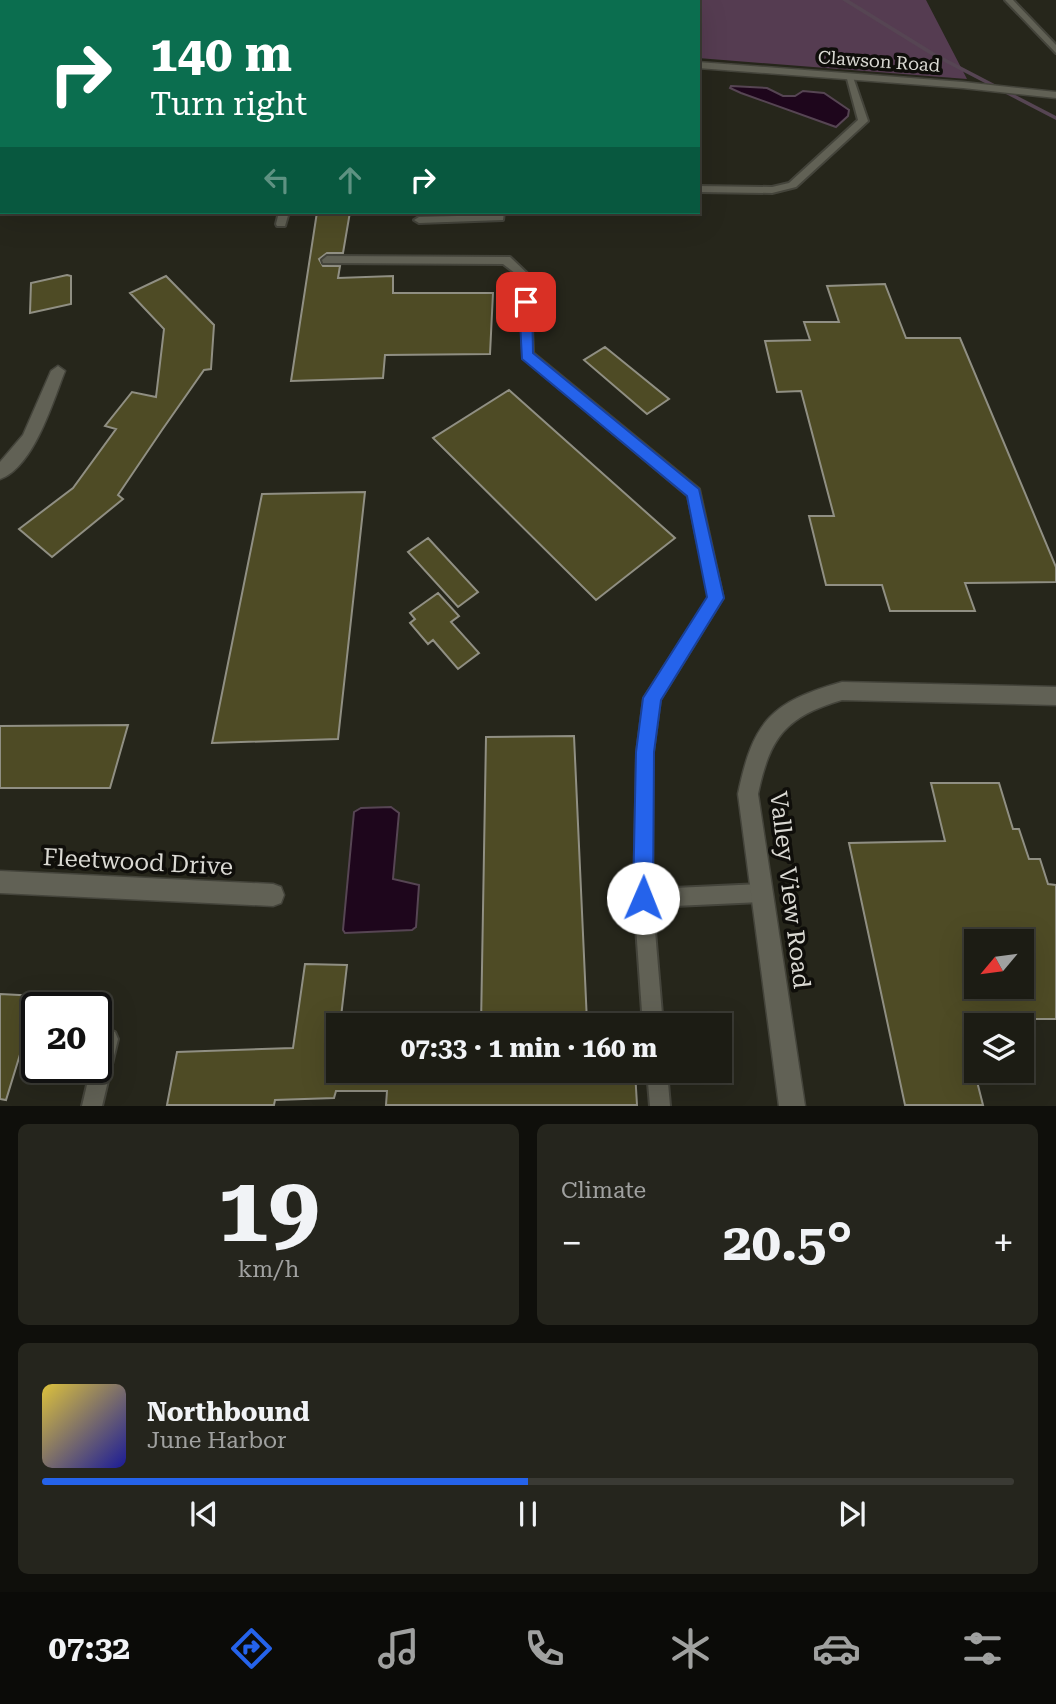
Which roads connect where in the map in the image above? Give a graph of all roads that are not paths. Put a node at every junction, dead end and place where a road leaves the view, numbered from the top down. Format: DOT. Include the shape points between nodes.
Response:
graph roads {
  1 [pos="1009,0"];
  2 [pos="1056,50"];
  3 [pos="700,65"];
  4 [pos="849,77"];
  5 [pos="1054,95"];
  6 [pos="700,189"];
  7 [pos="284,214"];
  8 [pos="499,214"];
  9 [pos="419,220"];
  10 [pos="281,224"];
  11 [pos="327,260"];
  12 [pos="58,371"];
  13 [pos="0,472"];
  14 [pos="1056,696"];
  15 [pos="0,882"];
  16 [pos="761,893"];
  17 [pos="273,895"];
  18 [pos="643,898"];
  19 [pos="652,1013"];
  20 [pos="97,1083"];
  21 [pos="658,1083"];
  22 [pos="92,1105"];
  23 [pos="660,1105"];
  24 [pos="792,1105"];
  1 -- 2 [label="lane"];
  3 -- 4 [label="street, Clawson Road"];
  4 -- 5 [label="street, Clawson Road"];
  4 -- 6 [label="lane" via="863,121 792,185 772,190"];
  7 -- 10 [label="lane"];
  8 -- 9 [label="lane" via="499,218"];
  11 -- 18 [label="lane" via="506,260 525,276 527,355 694,493 716,598 652,698 645,752"];
  12 -- 13 [label="street" via="24,447"];
  14 -- 16 [label="street, Valley View Road" via="842,691 809,699 785,714 767,733 754,761 748,794"];
  15 -- 17 [label="street, Fleetwood Drive"];
  16 -- 18 [label="lane"];
  16 -- 24 [label="street, Valley View Road"];
  18 -- 19 [label="lane"];
  20 -- 22 [label="lane"];
  21 -- 23 [label="lane"];
}
